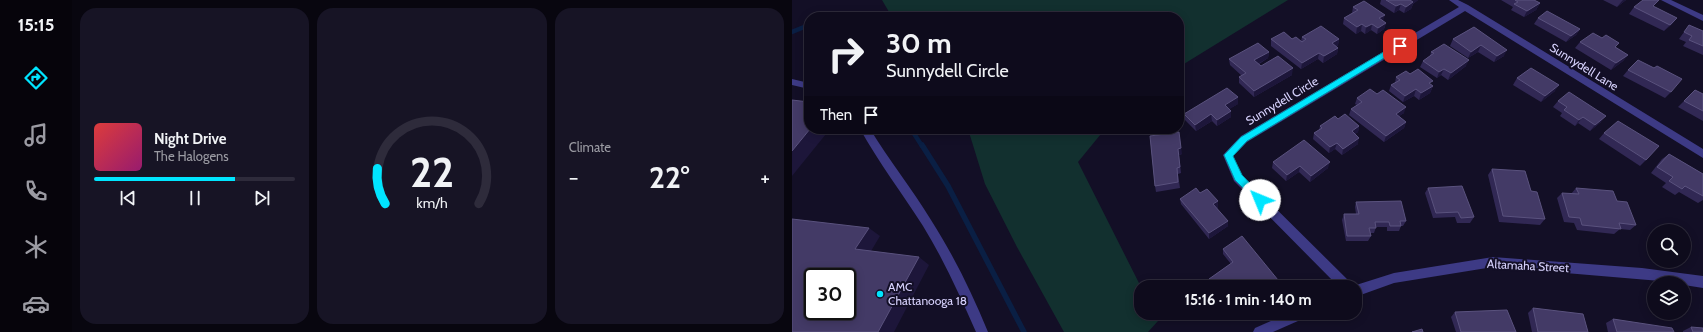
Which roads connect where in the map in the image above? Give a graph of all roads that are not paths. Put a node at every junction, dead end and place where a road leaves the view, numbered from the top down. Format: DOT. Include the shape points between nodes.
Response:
graph roads {
  1 [pos="1453,0"];
  2 [pos="1665,0"];
  3 [pos="1465,7"];
  4 [pos="1703,18"];
  5 [pos="792,82"];
  6 [pos="804,85"];
  7 [pos="867,134"];
  8 [pos="1703,154"];
  9 [pos="1340,280"];
  10 [pos="1703,282"];
  11 [pos="1362,289"];
  12 [pos="1287,320"];
  13 [pos="982,332"];
  14 [pos="1259,332"];
  1 -- 3 [label="street, Sunnydell Lane"];
  2 -- 4 [label="street"];
  3 -- 8 [label="street, Sunnydell Lane"];
  3 -- 9 [label="street, Sunnydell Circle" via="1244,139 1228,155 1238,178"];
  5 -- 6 [label="street"];
  7 -- 13 [label="street" via="927,223 955,271"];
  10 -- 11 [label="street, Altamaha Street" via="1642,274 1493,262 1394,278"];
  12 -- 14 [label="street"];
}
